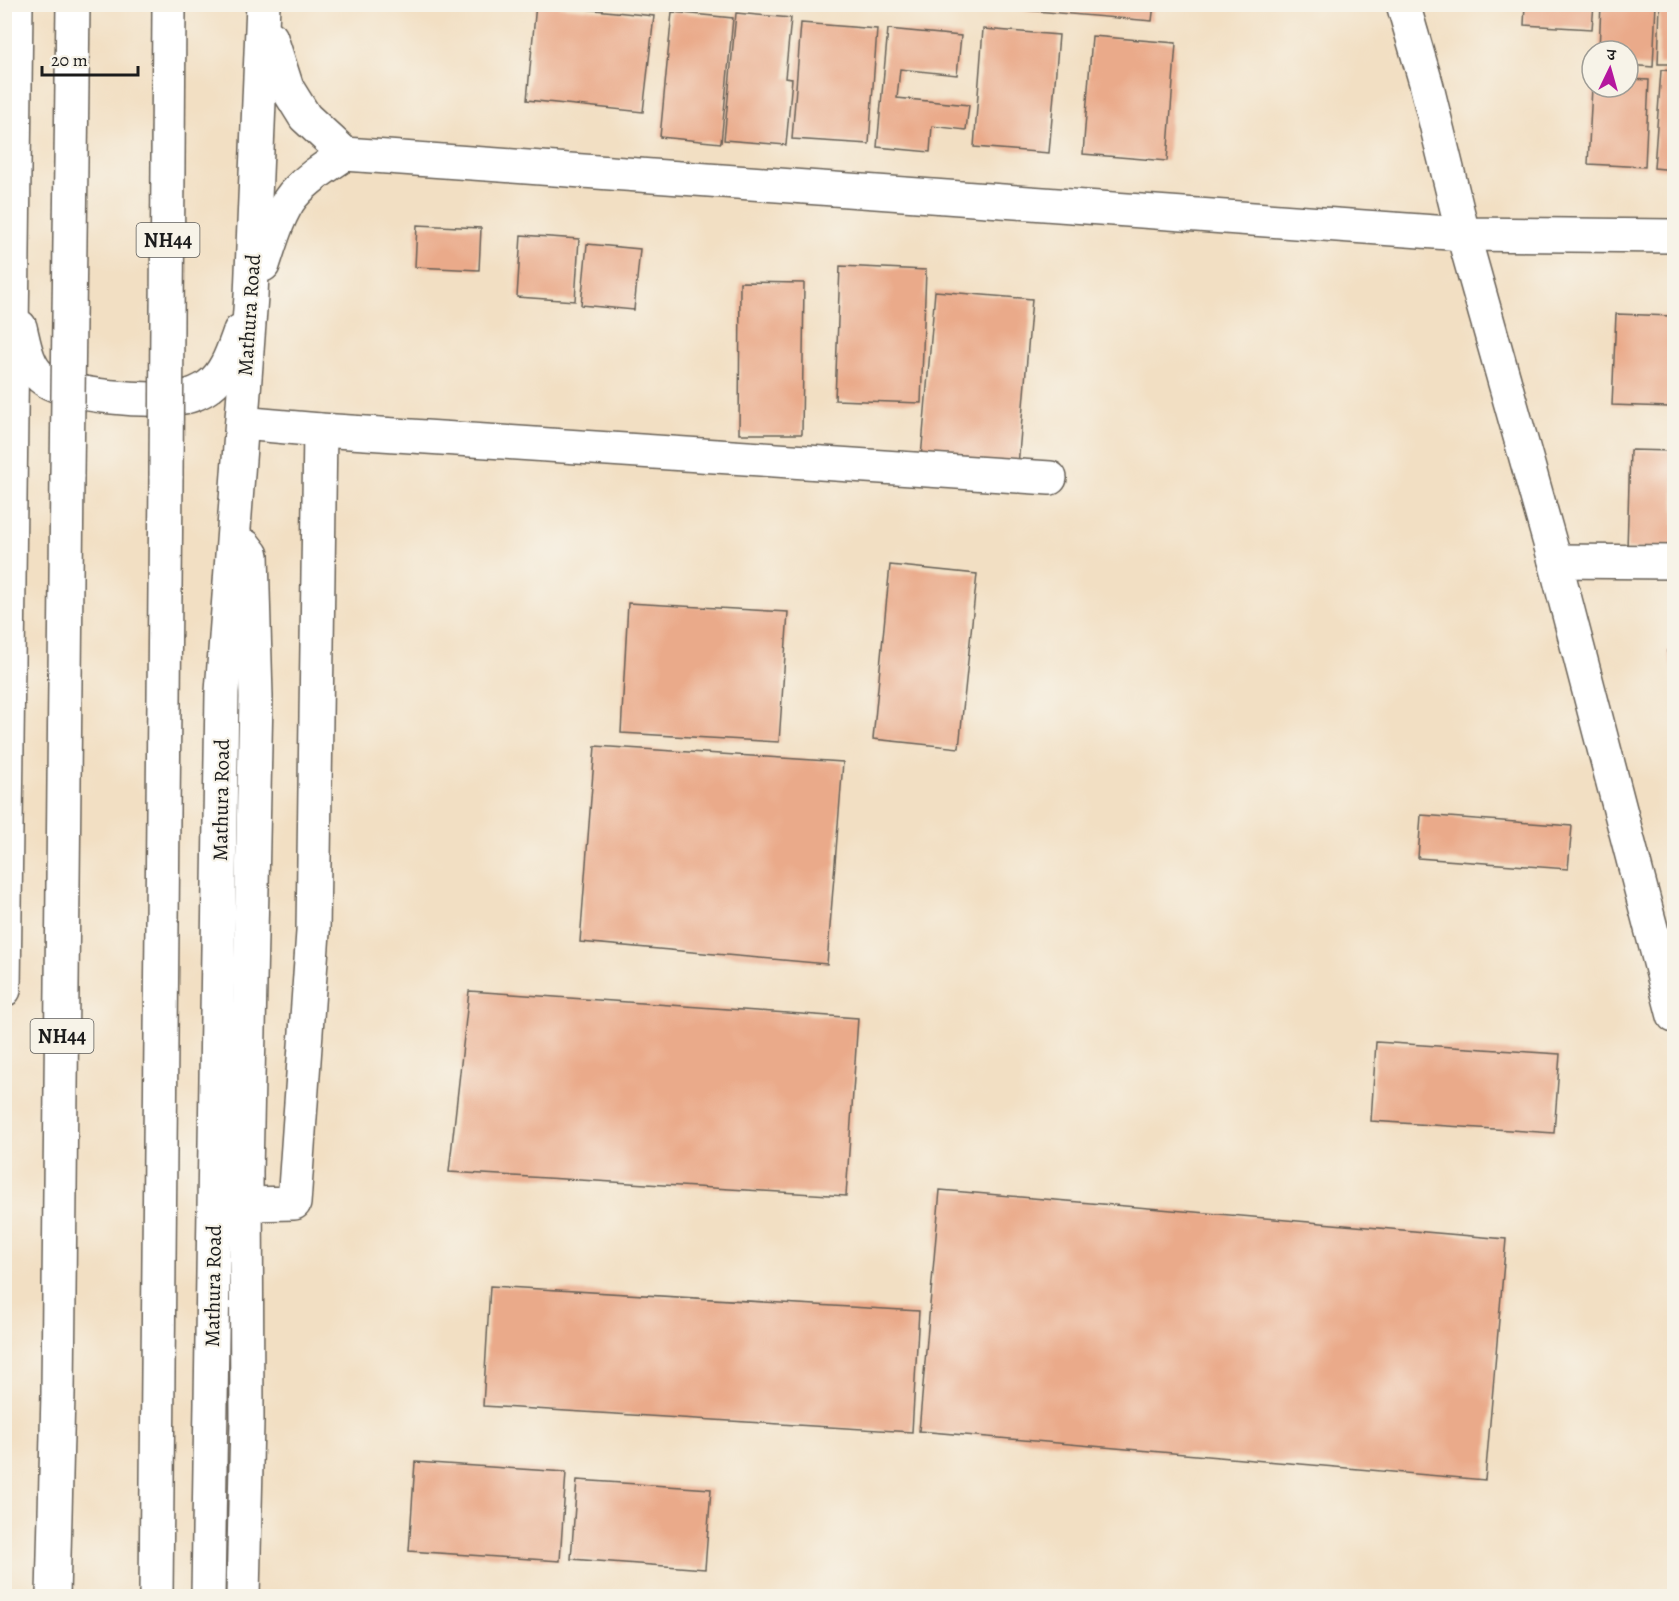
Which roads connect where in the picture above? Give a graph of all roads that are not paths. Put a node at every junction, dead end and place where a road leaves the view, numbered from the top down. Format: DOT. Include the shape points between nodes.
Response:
graph roads {
  1 [pos="16,4"];
  2 [pos="73,4"];
  3 [pos="170,4"];
  4 [pos="1404,4"];
  5 [pos="263,5"];
  6 [pos="345,154"];
  7 [pos="1463,234"];
  8 [pos="1674,236"];
  9 [pos="12,296"];
  10 [pos="251,296"];
  11 [pos="242,423"];
  12 [pos="8,428"];
  13 [pos="320,430"];
  14 [pos="1050,478"];
  15 [pos="234,533"];
  16 [pos="1555,561"];
  17 [pos="1674,562"];
  18 [pos="4,990"];
  19 [pos="1674,1016"];
  20 [pos="246,1204"];
  21 [pos="53,1596"];
  22 [pos="156,1596"];
  23 [pos="208,1596"];
  24 [pos="243,1596"];
  1 -- 9 [label="main road"];
  2 -- 21 [label="main road, NH44, bridge"];
  3 -- 22 [label="main road, NH44, bridge"];
  4 -- 7 [label="main road"];
  5 -- 6 [label="main road" via="287,88 305,117"];
  5 -- 10 [label="main road, Mathura Road"];
  6 -- 7 [label="main road"];
  6 -- 10 [label="main road" via="315,174 292,197"];
  7 -- 8 [label="main road"];
  7 -- 16 [label="main road"];
  9 -- 10 [label="main road" via="28,357 38,375 72,391 126,398 185,397 210,386 225,368"];
  9 -- 12 [label="main road"];
  10 -- 11 [label="main road, Mathura Road"];
  11 -- 13 [label="main road"];
  11 -- 15 [label="main road, Mathura Road"];
  12 -- 18 [label="main road"];
  13 -- 14 [label="main road"];
  13 -- 20 [label="main road" via="313,932 294,1203"];
  15 -- 20 [label="main road" via="252,555 255,685"];
  15 -- 23 [label="main road, Mathura Road" via="222,704"];
  16 -- 17 [label="main road"];
  16 -- 19 [label="main road"];
  20 -- 24 [label="main road"];
}
